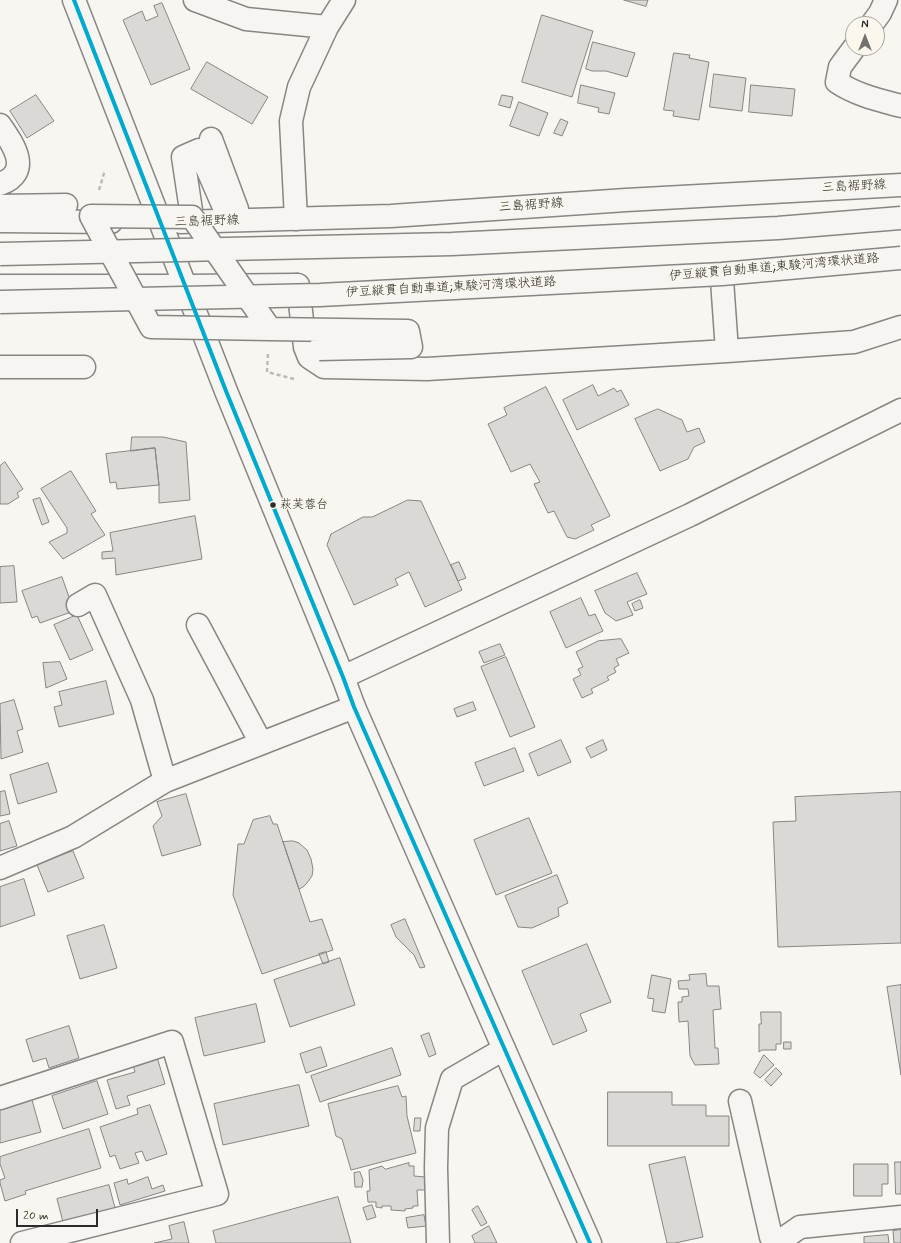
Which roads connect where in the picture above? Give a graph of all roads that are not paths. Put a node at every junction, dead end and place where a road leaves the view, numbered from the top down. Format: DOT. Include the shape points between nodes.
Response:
graph roads {
  1 [pos="74,0"];
  2 [pos="195,0"];
  3 [pos="344,0"];
  4 [pos="886,0"];
  5 [pos="878,16"];
  6 [pos="327,27"];
  7 [pos="848,56"];
  8 [pos="901,106"];
  9 [pos="0,125"];
  10 [pos="211,139"];
  11 [pos="0,184"];
  12 [pos="901,185"];
  13 [pos="0,206"];
  14 [pos="66,206"];
  15 [pos="0,216"];
  16 [pos="91,216"];
  17 [pos="192,217"];
  18 [pos="901,218"];
  19 [pos="296,219"];
  20 [pos="0,221"];
  21 [pos="160,223"];
  22 [pos="0,254"];
  23 [pos="901,258"];
  24 [pos="901,265"];
  25 [pos="722,280"];
  26 [pos="298,285"];
  27 [pos="186,286"];
  28 [pos="1,293"];
  29 [pos="901,327"];
  30 [pos="270,329"];
  31 [pos="319,349"];
  32 [pos="727,351"];
  33 [pos="0,367"];
  34 [pos="84,367"];
  35 [pos="901,410"];
  36 [pos="78,606"];
  37 [pos="198,625"];
  38 [pos="343,677"];
  39 [pos="354,707"];
  40 [pos="260,743"];
  41 [pos="165,781"];
  42 [pos="0,868"];
  43 [pos="504,1049"];
  44 [pos="0,1098"];
  45 [pos="740,1101"];
  46 [pos="901,1217"];
  47 [pos="22,1243"];
  48 [pos="438,1243"];
  49 [pos="590,1243"];
  50 [pos="775,1243"];
  51 [pos="780,1243"];
  1 -- 21 [label="main road, 三島裾野線"];
  2 -- 6 [label="main road" via="246,19"];
  3 -- 6 [label="main road"];
  4 -- 5 [label="main road"];
  6 -- 19 [label="main road" via="299,87 291,122"];
  7 -- 8 [label="main road" via="840,67 837,82 874,99"];
  9 -- 11 [label="main road" via="13,144 18,165 14,176"];
  10 -- 17 [label="main road" via="237,209 227,214 199,150 183,157"];
  12 -- 19 [label="main road, 三島裾野線" via="391,216"];
  13 -- 14 [label="main road"];
  15 -- 16 [label="main road"];
  16 -- 17 [label="main road, bridge"];
  16 -- 30 [label="main road, bridge" via="151,327"];
  17 -- 30 [label="main road, bridge"];
  18 -- 22 [label="main road, bridge" via="778,228 452,244"];
  19 -- 21 [label="main road, 三島裾野線"];
  20 -- 21 [label="main road"];
  21 -- 27 [label="main road, 三島裾野線"];
  23 -- 28 [label="main road, 伊豆縦貫自動車道;東駿河湾環状道路, bridge" via="722,274 320,295"];
  24 -- 25 [label="main road"];
  25 -- 26 [label="main road"];
  25 -- 32 [label="main road"];
  26 -- 27 [label="main road"];
  26 -- 32 [label="main road" via="305,347 309,357 324,367 427,369"];
  27 -- 28 [label="main road"];
  27 -- 38 [label="main road, 三島裾野線" via="226,391"];
  29 -- 32 [label="main road" via="854,342"];
  30 -- 31 [label="main road, bridge" via="408,331 411,347"];
  33 -- 34 [label="main road"];
  35 -- 38 [label="main road" via="690,515"];
  36 -- 41 [label="main road" via="95,595 142,700"];
  37 -- 40 [label="main road"];
  38 -- 39 [label="main road, 三島裾野線"];
  39 -- 40 [label="main road"];
  39 -- 43 [label="main road, 三島裾野線"];
  40 -- 41 [label="main road"];
  41 -- 42 [label="main road" via="73,837"];
  43 -- 48 [label="main road" via="452,1079 437,1128"];
  43 -- 49 [label="main road, 三島裾野線"];
  44 -- 47 [label="main road" via="172,1042 217,1194"];
  45 -- 50 [label="main road" via="771,1237"];
  46 -- 51 [label="main road" via="800,1227"];
}
